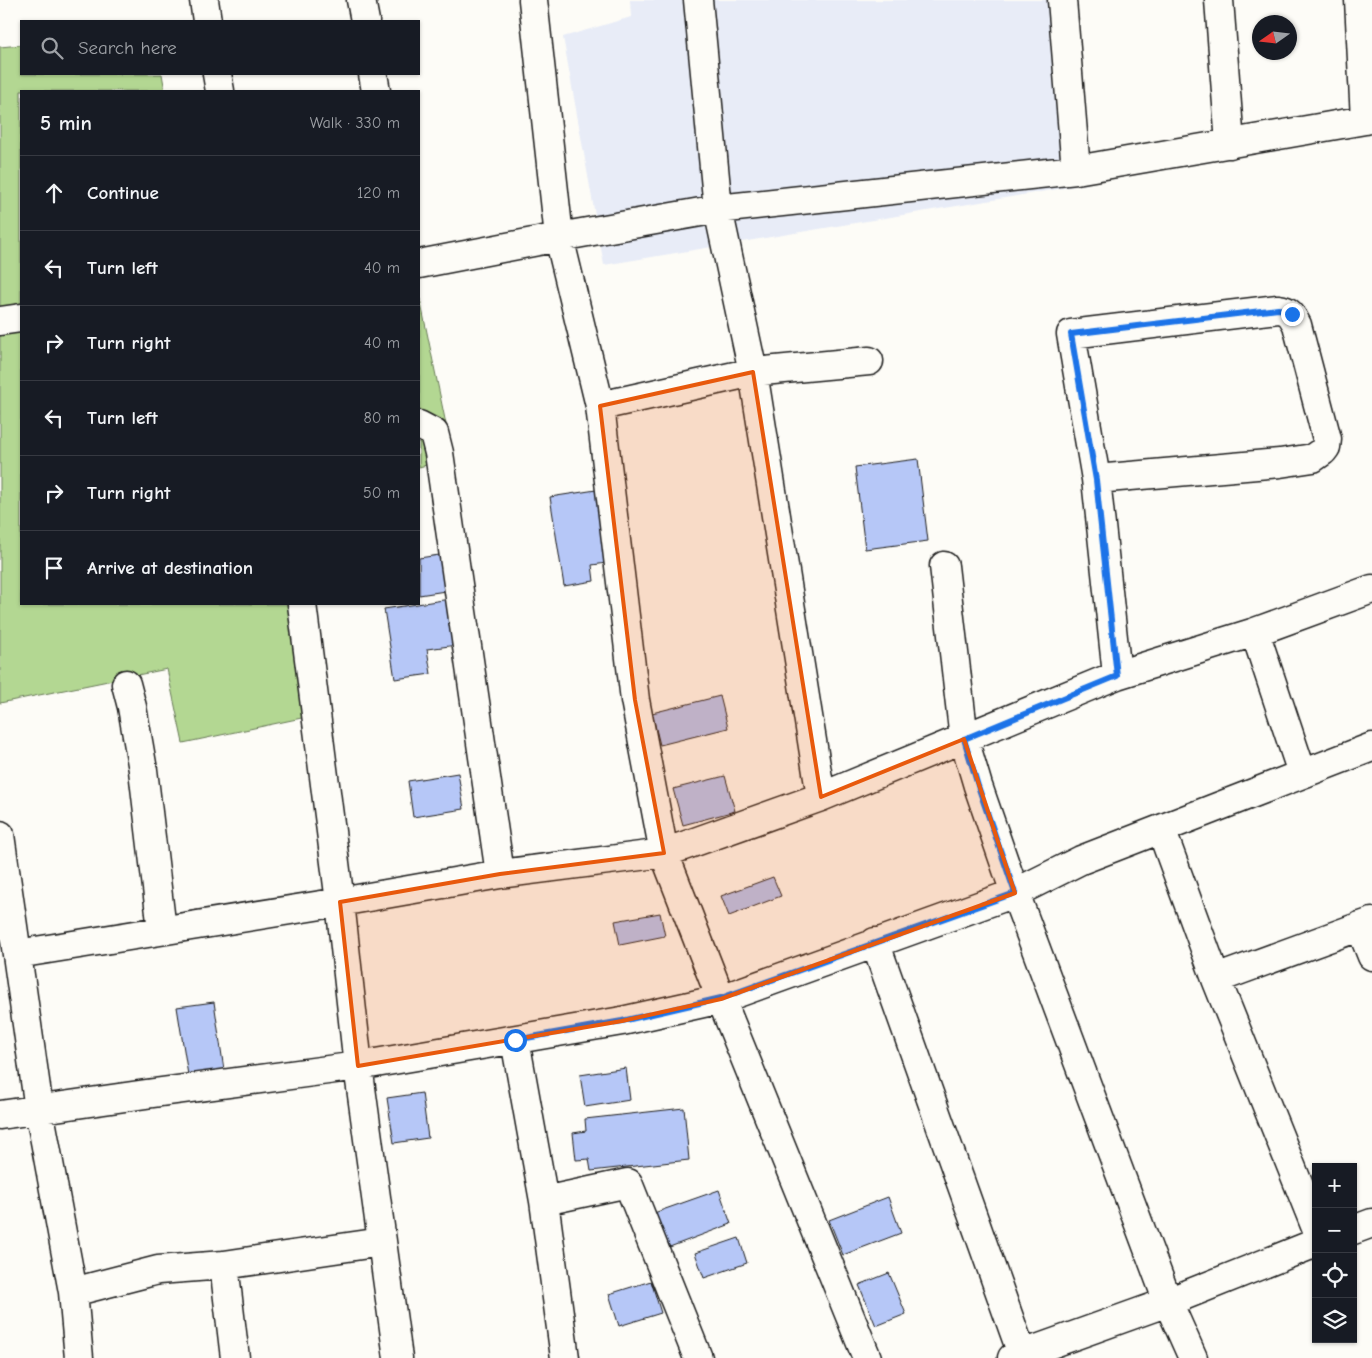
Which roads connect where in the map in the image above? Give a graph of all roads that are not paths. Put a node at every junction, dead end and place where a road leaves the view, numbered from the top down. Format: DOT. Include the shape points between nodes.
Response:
graph roads {
  1 [pos="204,0"];
  2 [pos="361,0"];
  3 [pos="533,0"];
  4 [pos="698,0"];
  5 [pos="1062,0"];
  6 [pos="1219,0"];
  7 [pos="1359,0"];
  8 [pos="208,20"];
  9 [pos="365,20"];
  10 [pos="217,75"];
  11 [pos="374,75"];
  12 [pos="220,90"];
  13 [pos="376,90"];
  14 [pos="1369,118"];
  15 [pos="1230,144"];
  16 [pos="1076,170"];
  17 [pos="718,209"];
  18 [pos="559,237"];
  19 [pos="420,264"];
  20 [pos="20,318"];
  21 [pos="0,321"];
  22 [pos="869,361"];
  23 [pos="753,372"];
  24 [pos="600,406"];
  25 [pos="420,426"];
  26 [pos="1096,480"];
  27 [pos="944,566"];
  28 [pos="1372,588"];
  29 [pos="302,605"];
  30 [pos="1255,632"];
  31 [pos="1117,676"];
  32 [pos="126,684"];
  33 [pos="964,739"];
  34 [pos="1372,747"];
  35 [pos="1302,773"];
  36 [pos="822,797"];
  37 [pos="1161,829"];
  38 [pos="0,835"];
  39 [pos="664,853"];
  40 [pos="500,874"];
  41 [pos="1015,893"];
  42 [pos="340,902"];
  43 [pos="1366,924"];
  44 [pos="162,930"];
  45 [pos="875,942"];
  46 [pos="17,954"];
  47 [pos="1372,956"];
  48 [pos="1216,979"];
  49 [pos="721,998"];
  50 [pos="515,1040"];
  51 [pos="358,1066"];
  52 [pos="39,1109"];
  53 [pos="0,1115"];
  54 [pos="544,1201"];
  55 [pos="1312,1218"];
  56 [pos="1372,1224"];
  57 [pos="1357,1229"];
  58 [pos="382,1242"];
  59 [pos="1312,1245"];
  60 [pos="224,1265"];
  61 [pos="73,1292"];
  62 [pos="1168,1302"];
  63 [pos="1017,1356"];
  64 [pos="79,1358"];
  65 [pos="235,1358"];
  66 [pos="398,1358"];
  67 [pos="565,1358"];
  68 [pos="698,1358"];
  69 [pos="867,1358"];
  70 [pos="1193,1358"];
  1 -- 8 [label="street"];
  2 -- 9 [label="street"];
  3 -- 18 [label="street"];
  4 -- 17 [label="street"];
  5 -- 16 [label="street"];
  6 -- 15 [label="street"];
  7 -- 14 [label="street"];
  10 -- 12 [label="street"];
  11 -- 13 [label="street"];
  14 -- 15 [label="street"];
  15 -- 16 [label="street"];
  16 -- 17 [label="street"];
  17 -- 18 [label="street"];
  17 -- 23 [label="street"];
  18 -- 19 [label="street"];
  18 -- 24 [label="street"];
  20 -- 21 [label="street"];
  22 -- 23 [label="street"];
  23 -- 24 [label="street"];
  23 -- 36 [label="street"];
  24 -- 39 [label="street" via="635,700"];
  25 -- 40 [label="street" via="434,433 439,453"];
  26 -- 26 [label="street" via="1071,334 1278,309 1292,314 1298,325 1326,439 1326,447 1319,455 1280,463"];
  26 -- 31 [label="street"];
  27 -- 33 [label="street"];
  28 -- 30 [label="street"];
  29 -- 42 [label="street"];
  30 -- 31 [label="street"];
  30 -- 35 [label="street"];
  31 -- 33 [label="street"];
  32 -- 44 [label="street" via="148,804"];
  33 -- 36 [label="street"];
  33 -- 41 [label="street"];
  34 -- 35 [label="street"];
  35 -- 37 [label="street"];
  36 -- 39 [label="street"];
  37 -- 41 [label="street" via="1081,860"];
  37 -- 48 [label="street"];
  38 -- 46 [label="street"];
  39 -- 40 [label="street"];
  39 -- 49 [label="street"];
  40 -- 42 [label="street"];
  41 -- 45 [label="street"];
  41 -- 62 [label="street"];
  42 -- 44 [label="street"];
  42 -- 51 [label="street"];
  43 -- 47 [label="street"];
  43 -- 48 [label="street"];
  44 -- 46 [label="street"];
  45 -- 49 [label="street"];
  45 -- 63 [label="street"];
  46 -- 52 [label="street"];
  48 -- 55 [label="street"];
  49 -- 50 [label="street" via="622,1021"];
  49 -- 69 [label="street"];
  50 -- 51 [label="street"];
  50 -- 54 [label="street"];
  51 -- 52 [label="street"];
  51 -- 58 [label="street"];
  52 -- 53 [label="street"];
  52 -- 61 [label="street"];
  54 -- 67 [label="street"];
  54 -- 68 [label="street" via="628,1183"];
  56 -- 57 [label="street"];
  58 -- 60 [label="street"];
  58 -- 66 [label="street"];
  59 -- 62 [label="street"];
  60 -- 61 [label="street" via="158,1270"];
  60 -- 65 [label="street"];
  61 -- 64 [label="street"];
  62 -- 63 [label="street"];
  62 -- 70 [label="street"];
}
